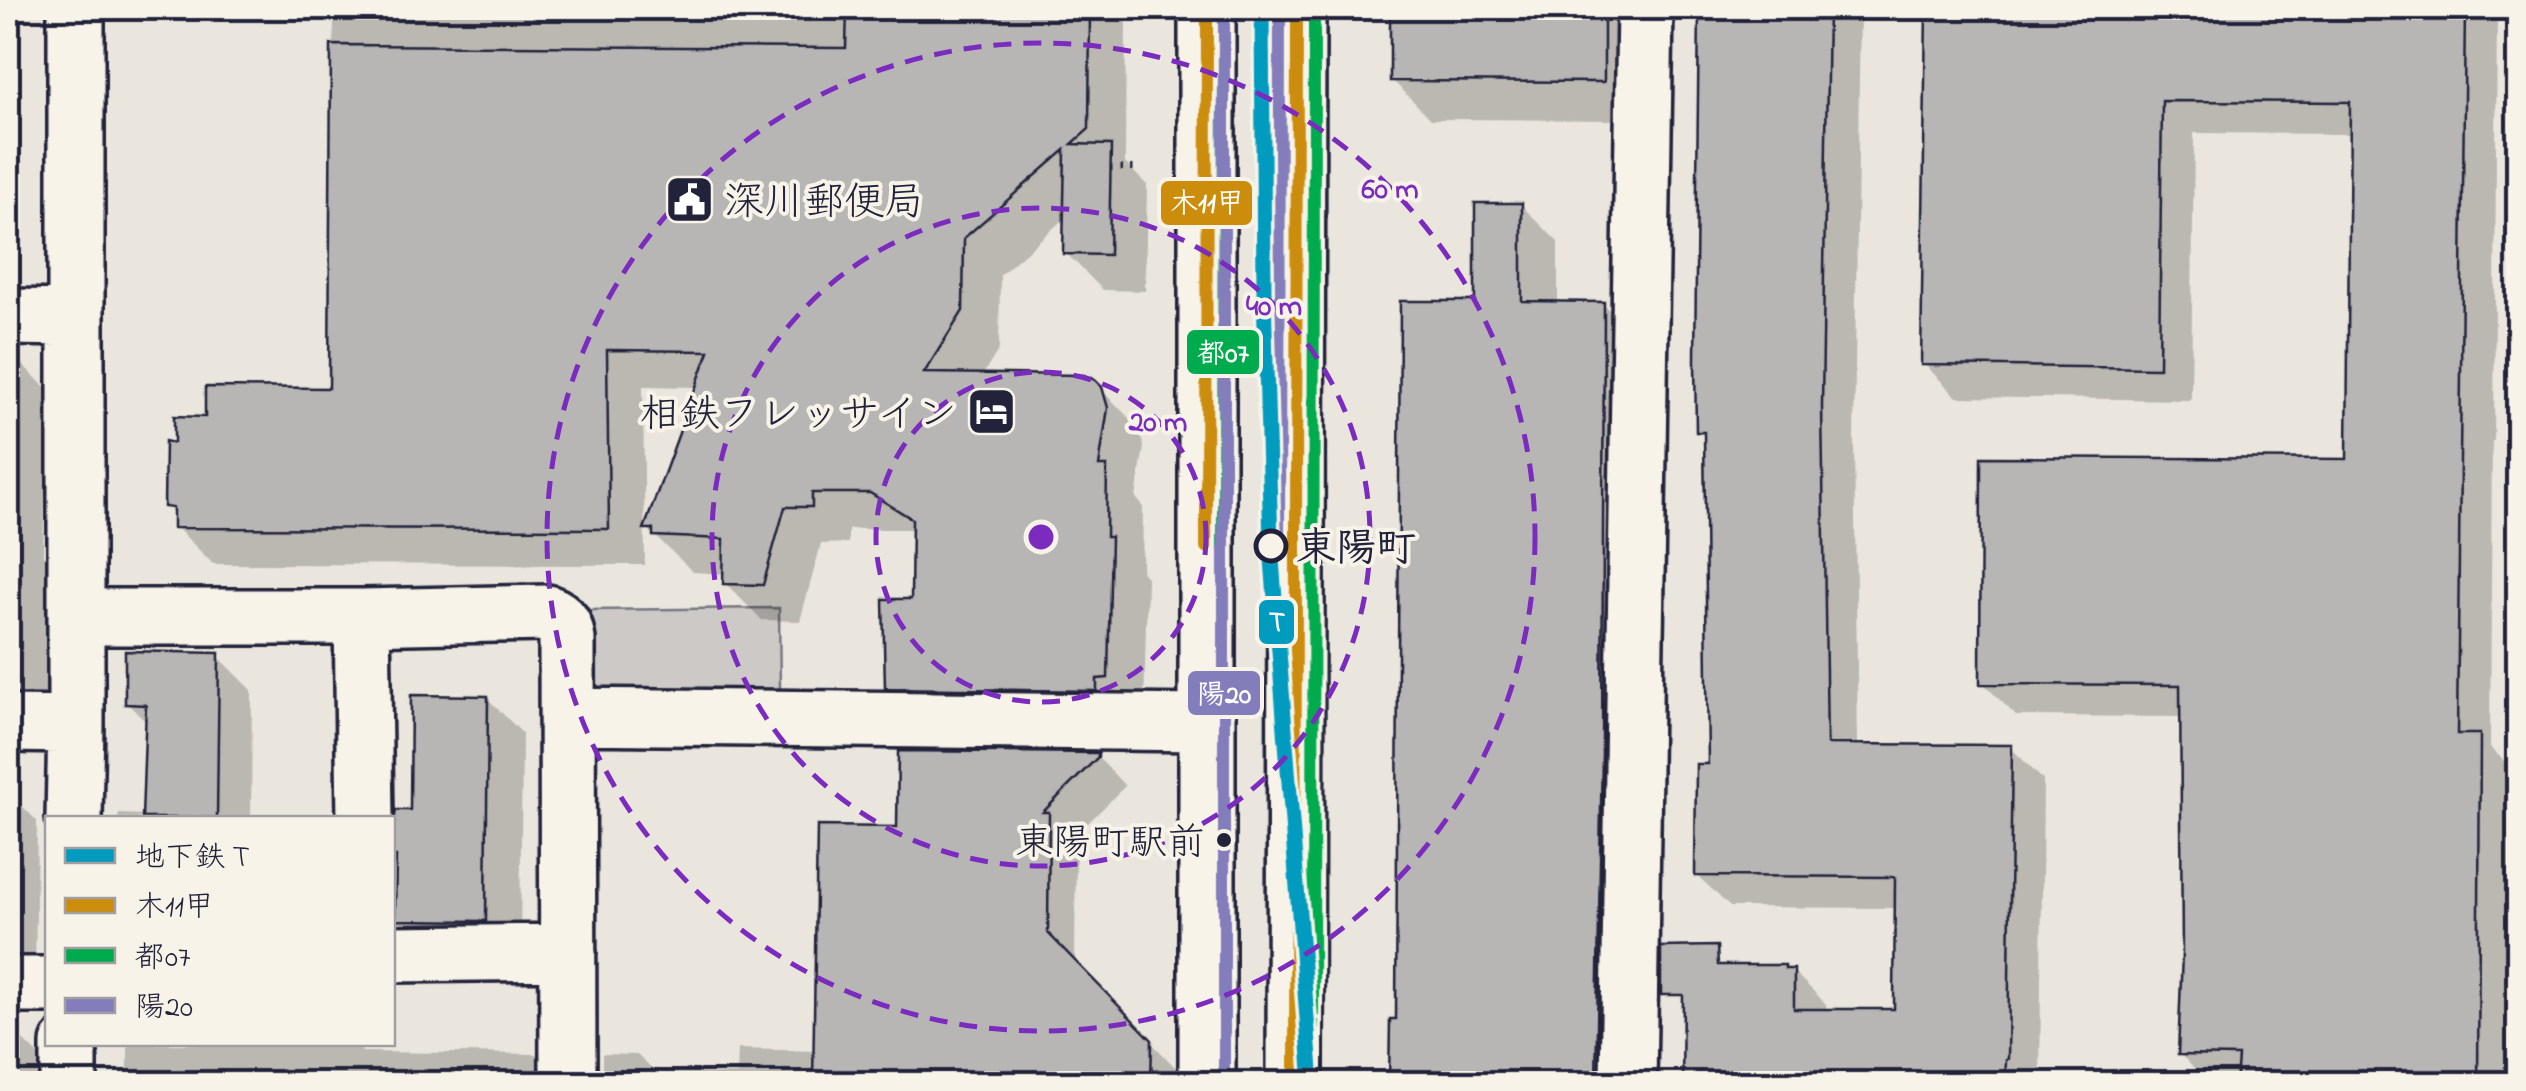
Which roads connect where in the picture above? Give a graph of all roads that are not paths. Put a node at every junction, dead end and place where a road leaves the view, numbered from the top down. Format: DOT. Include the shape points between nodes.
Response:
graph roads {
  1 [pos="76,8"];
  2 [pos="1206,8"];
  3 [pos="1297,8"];
  4 [pos="1645,8"];
  5 [pos="8,317"];
  6 [pos="76,318"];
  7 [pos="76,617"];
  8 [pos="362,617"];
  9 [pos="568,716"];
  10 [pos="1206,723"];
  11 [pos="8,724"];
  12 [pos="76,725"];
  13 [pos="74,816"];
  14 [pos="365,816"];
  15 [pos="568,952"];
  16 [pos="395,954"];
  17 [pos="8,986"];
  18 [pos="45,986"];
  19 [pos="69,1046"];
  20 [pos="69,1084"];
  21 [pos="568,1084"];
  22 [pos="1206,1084"];
  23 [pos="1295,1084"];
  24 [pos="1628,1084"];
  1 -- 6 [label="street"];
  2 -- 10 [label="street"];
  3 -- 23 [label="street"];
  4 -- 24 [label="street"];
  5 -- 6 [label="street"];
  6 -- 7 [label="street"];
  7 -- 8 [label="street"];
  7 -- 12 [label="street"];
  8 -- 9 [label="street" via="557,616 567,640"];
  8 -- 14 [label="street"];
  9 -- 10 [label="street"];
  9 -- 15 [label="street"];
  10 -- 22 [label="street"];
  11 -- 12 [label="street"];
  12 -- 13 [label="street"];
  15 -- 16 [label="street"];
  15 -- 21 [label="street"];
  17 -- 18 [label="street"];
  19 -- 20 [label="street"];
}
